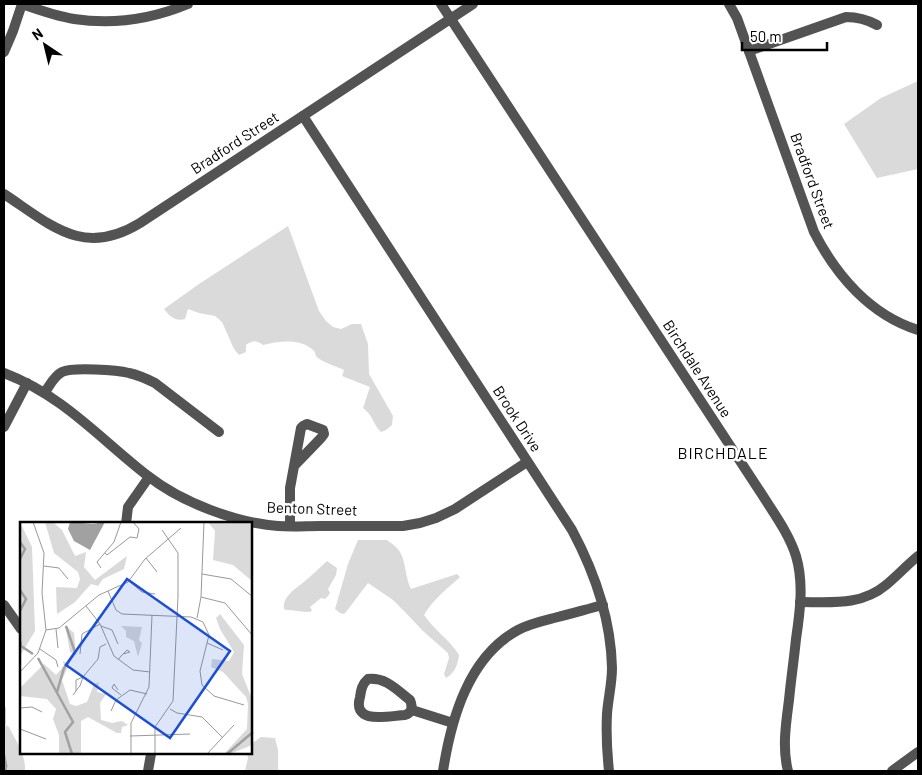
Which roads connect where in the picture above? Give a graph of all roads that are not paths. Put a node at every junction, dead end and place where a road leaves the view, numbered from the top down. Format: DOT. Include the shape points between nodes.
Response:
graph roads {
  1 [pos="22,4"];
  2 [pos="188,4"];
  3 [pos="442,4"];
  4 [pos="473,4"];
  5 [pos="729,4"];
  6 [pos="451,18"];
  7 [pos="876,25"];
  8 [pos="749,51"];
  9 [pos="4,52"];
  10 [pos="303,116"];
  11 [pos="4,194"];
  12 [pos="918,330"];
  13 [pos="4,373"];
  14 [pos="27,383"];
  15 [pos="45,392"];
  16 [pos="4,427"];
  17 [pos="219,432"];
  18 [pos="527,462"];
  19 [pos="294,466"];
  20 [pos="149,477"];
  21 [pos="126,522"];
  22 [pos="290,526"];
  23 [pos="918,556"];
  24 [pos="800,602"];
  25 [pos="4,604"];
  26 [pos="603,605"];
  27 [pos="20,628"];
  28 [pos="412,710"];
  29 [pos="453,723"];
  30 [pos="918,752"];
  31 [pos="151,755"];
  32 [pos="148,771"];
  33 [pos="442,771"];
  34 [pos="609,771"];
  35 [pos="788,771"];
  36 [pos="892,771"];
  1 -- 2 [label="street" via="50,14 98,21 141,18"];
  1 -- 9 [label="street"];
  3 -- 6 [label="street, Birchdale Avenue"];
  4 -- 6 [label="street, Bradford Street"];
  5 -- 8 [label="street, Bradford Street"];
  6 -- 10 [label="street, Bradford Street"];
  6 -- 24 [label="street, Birchdale Avenue" via="790,540 799,570"];
  7 -- 8 [label="street" via="866,19 846,17"];
  8 -- 12 [label="street, Bradford Street" via="822,248 834,267 865,300 895,321"];
  10 -- 11 [label="street, Bradford Street" via="140,223 107,237 65,233"];
  10 -- 18 [label="street, Brook Drive"];
  13 -- 14 [label="street, Benton Street"];
  14 -- 15 [label="street, Benton Street"];
  14 -- 16 [label="street"];
  15 -- 17 [label="street" via="61,372 69,370 129,373 154,383"];
  15 -- 20 [label="street, Benton Street"];
  18 -- 22 [label="street, Benton Street" via="455,509 420,523 404,526"];
  18 -- 26 [label="street, Brook Drive" via="572,530 595,579"];
  19 -- 22 [label="street"];
  20 -- 21 [label="street" via="128,507"];
  20 -- 22 [label="street, Benton Street" via="194,503 219,513"];
  23 -- 24 [label="street" via="874,594 848,602"];
  24 -- 35 [label="street, Birchdale Avenue" via="784,748"];
  25 -- 27 [label="street"];
  26 -- 29 [label="street" via="534,623 505,638 483,659 467,686"];
  26 -- 34 [label="street, Brook Drive" via="612,670 607,714"];
  28 -- 28 [label="street" via="410,700 385,681 368,679 363,685 358,708 369,717 405,715"];
  28 -- 29 [label="street"];
  29 -- 33 [label="street"];
  30 -- 36 [label="street"];
  31 -- 32 [label="street"];
}
